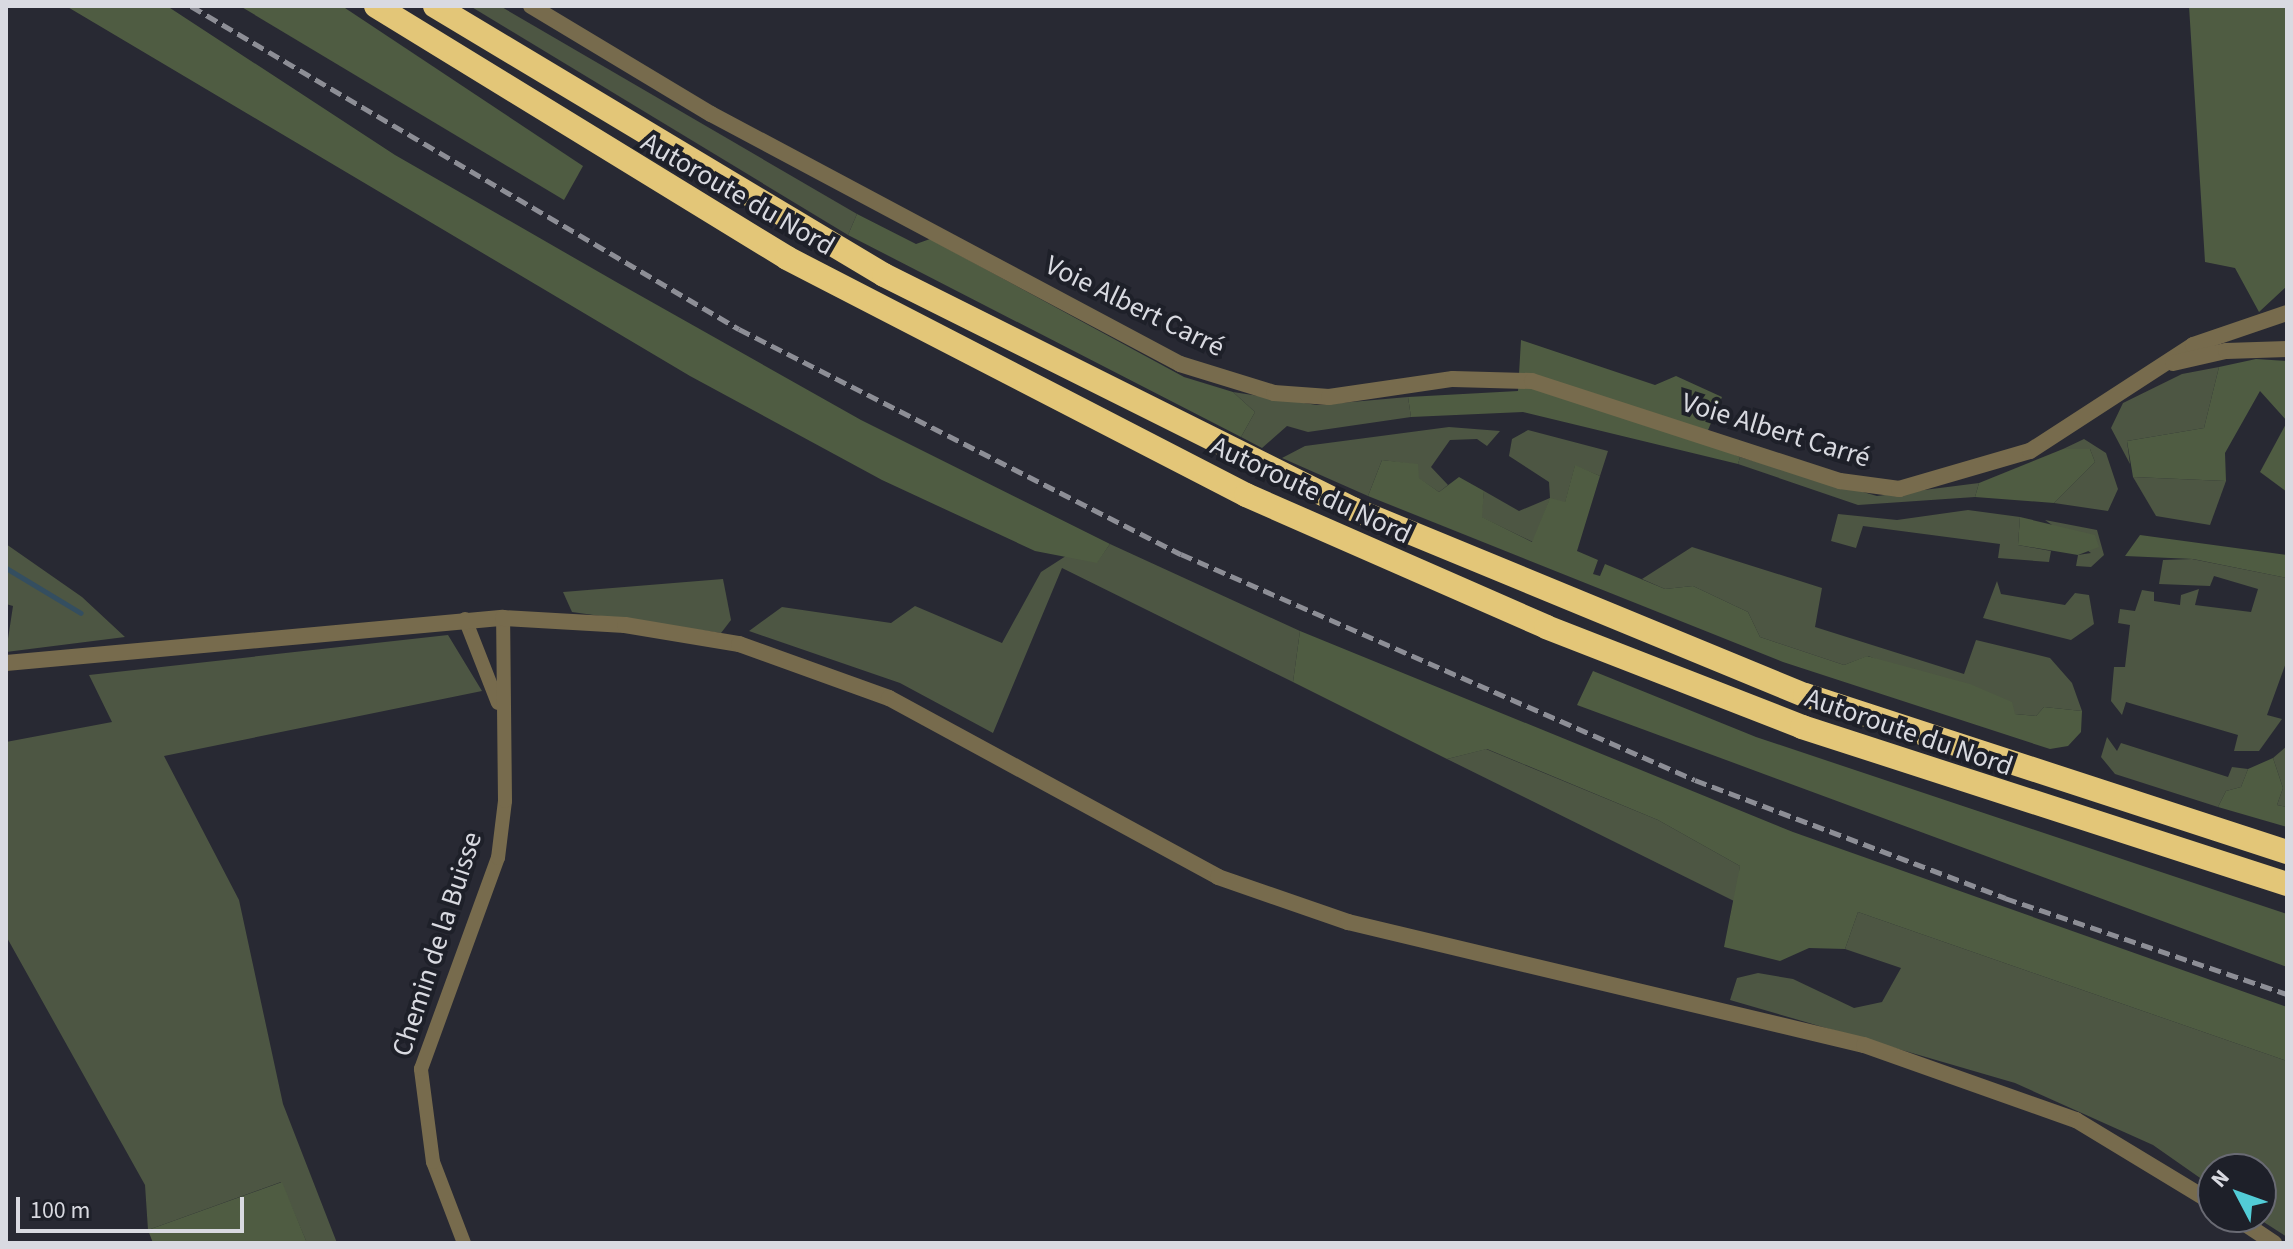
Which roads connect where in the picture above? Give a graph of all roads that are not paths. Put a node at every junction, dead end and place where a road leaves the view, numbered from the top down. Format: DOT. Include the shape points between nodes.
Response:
graph roads {
  1 [pos="376,6"];
  2 [pos="435,6"];
  3 [pos="531,6"];
  4 [pos="2287,313"];
  5 [pos="2287,349"];
  6 [pos="2167,364"];
  7 [pos="503,618"];
  8 [pos="465,619"];
  9 [pos="6,663"];
  10 [pos="499,703"];
  11 [pos="2287,852"];
  12 [pos="2287,884"];
  13 [pos="2197,1193"];
  14 [pos="464,1243"];
  1 -- 12 [label="highway, Autoroute du Nord" via="813,273 1288,515 1546,627 1802,727"];
  2 -- 11 [label="highway, Autoroute du Nord" via="884,275 1339,503 1805,695"];
  3 -- 6 [label="street, Voie Albert Carré" via="711,114 1180,364 1274,393 1329,397 1453,379 1532,381 1840,481 1899,489 2030,451"];
  4 -- 6 [label="street, Voie Albert Carré" via="2216,334"];
  5 -- 6 [label="street, Voie Albert Carré" via="2226,351"];
  7 -- 8 [label="street"];
  7 -- 10 [label="street, Chemin de la Buisse"];
  7 -- 13 [label="street" via="674,632 814,669 961,733 1218,877 1348,922 1864,1045 2076,1120"];
  8 -- 9 [label="street"];
  8 -- 10 [label="street, Chemin de la Buisse"];
  10 -- 14 [label="street, Chemin de la Buisse" via="505,801 498,858 421,1069 433,1162"];
}
